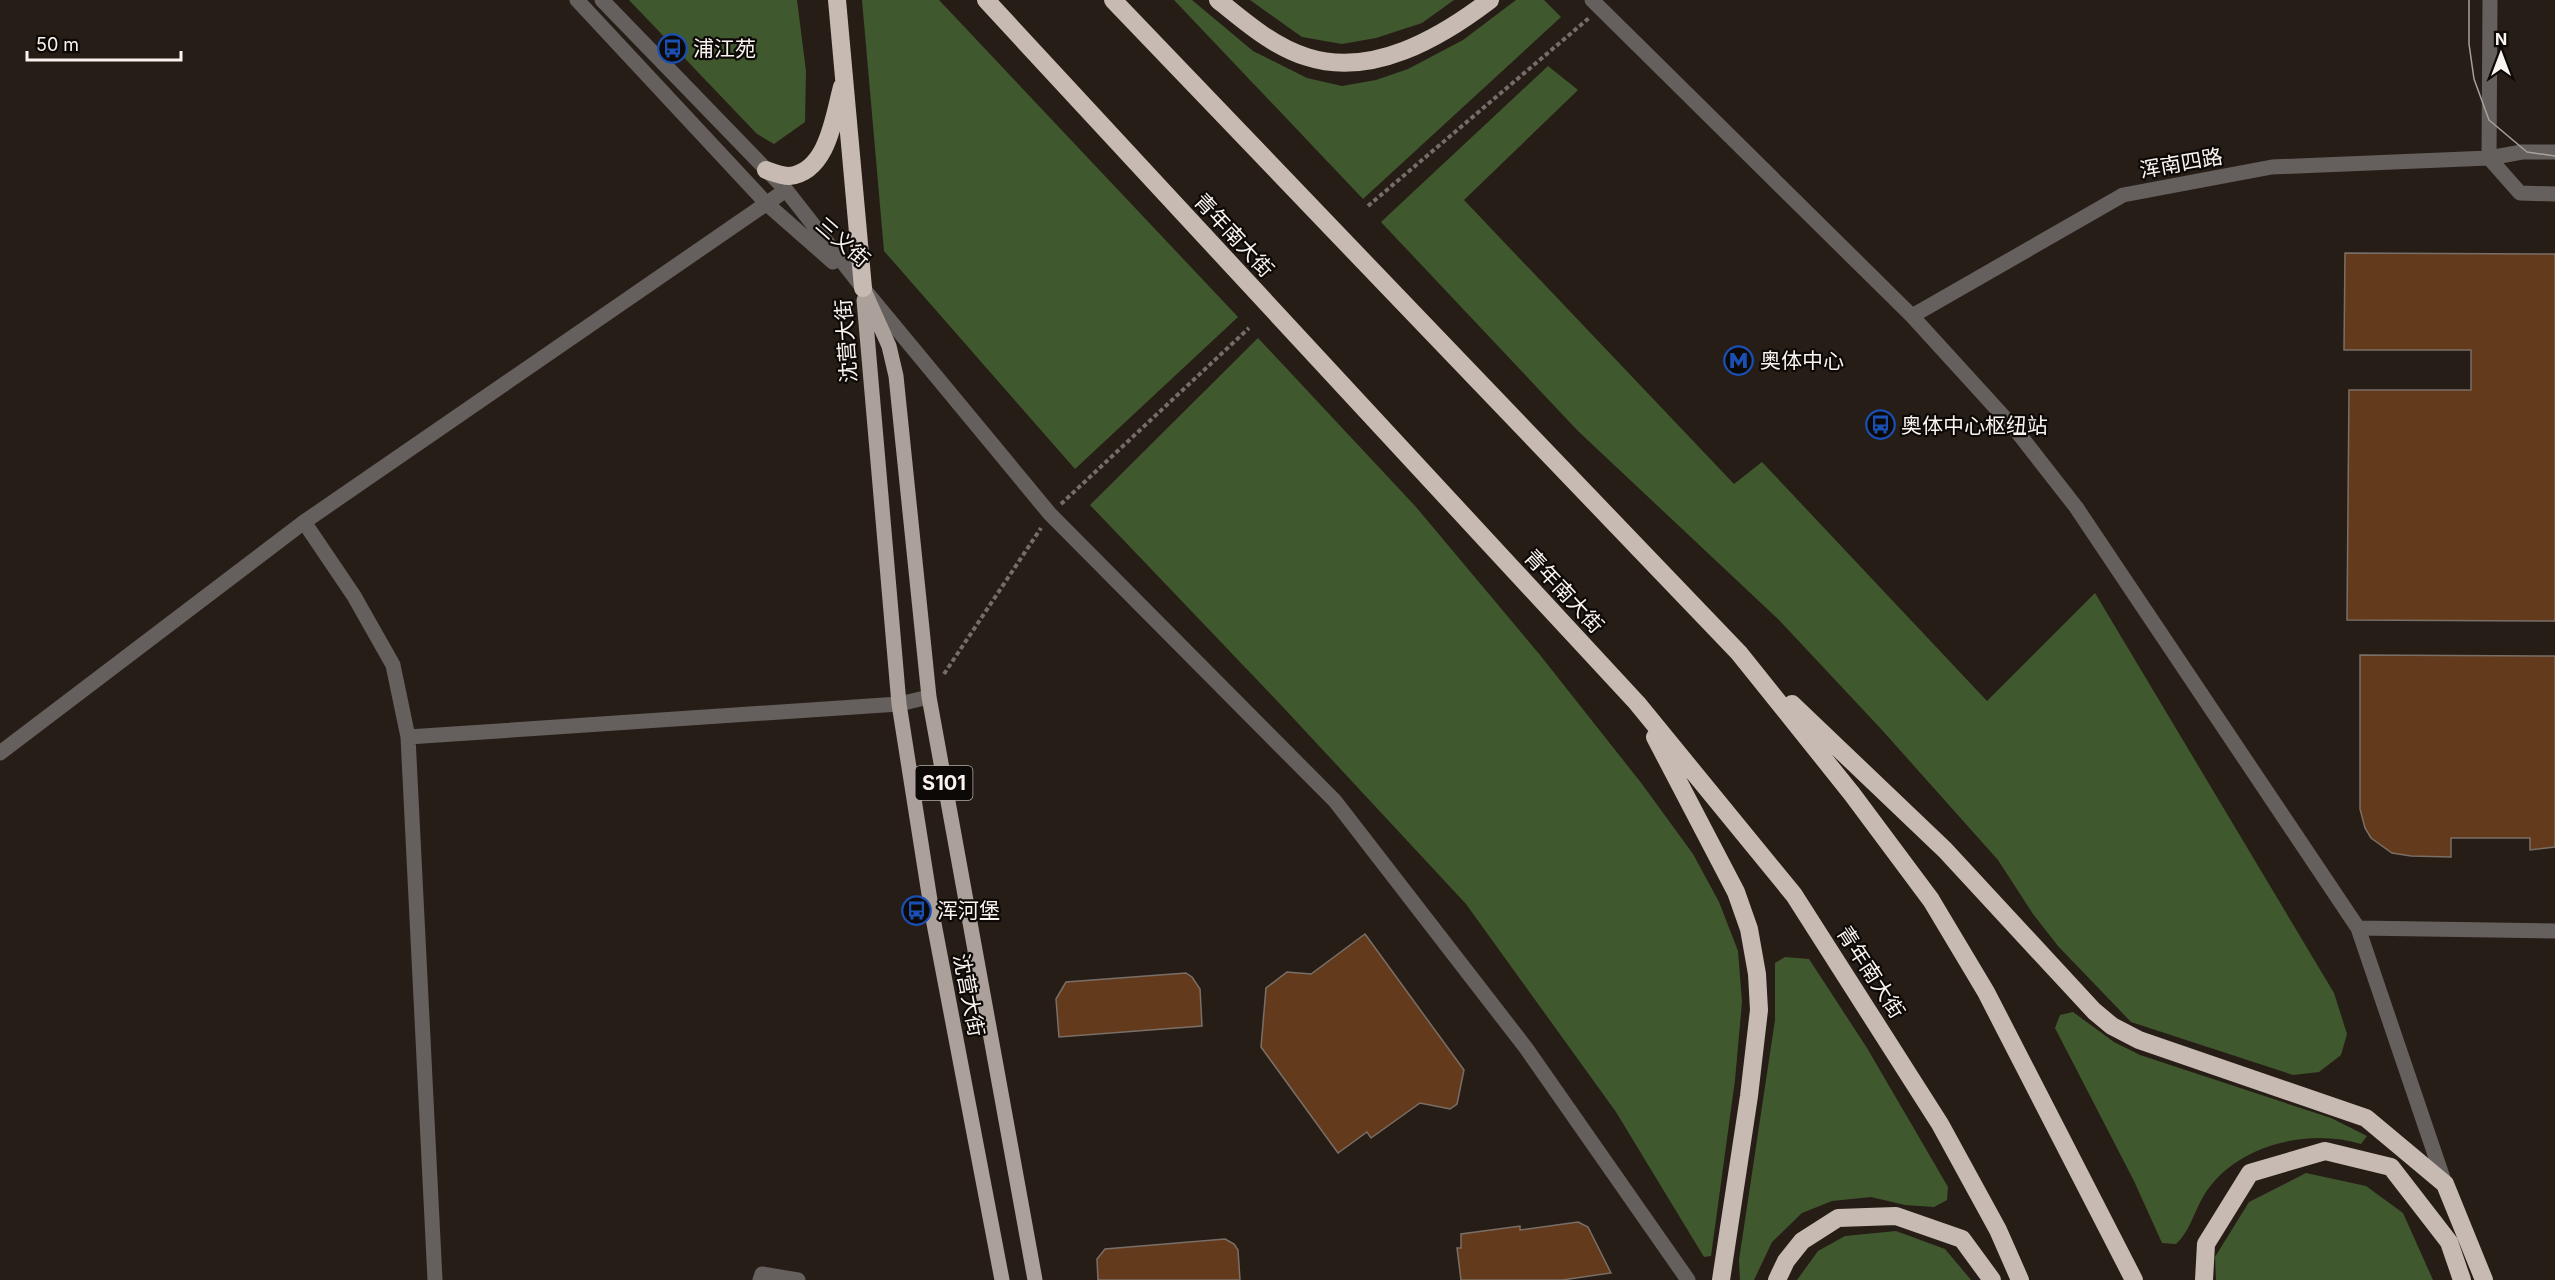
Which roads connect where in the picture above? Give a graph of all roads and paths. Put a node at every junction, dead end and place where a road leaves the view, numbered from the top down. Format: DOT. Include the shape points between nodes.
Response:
graph roads {
  1 [pos="577,0"];
  2 [pos="602,0"];
  3 [pos="837,0"];
  4 [pos="986,0"];
  5 [pos="1113,0"];
  6 [pos="1218,0"];
  7 [pos="1490,0"];
  8 [pos="2490,0"];
  9 [pos="1596,4"];
  10 [pos="845,76"];
  11 [pos="2555,152"];
  12 [pos="2489,158"];
  13 [pos="765,170"];
  14 [pos="786,190"];
  15 [pos="2555,194"];
  16 [pos="766,204"];
  17 [pos="1368,206"];
  18 [pos="863,288"];
  19 [pos="1912,316"];
  20 [pos="1249,328"];
  21 [pos="1050,514"];
  22 [pos="304,522"];
  23 [pos="1739,653"];
  24 [pos="929,697"];
  25 [pos="1637,703"];
  26 [pos="899,704"];
  27 [pos="408,737"];
  28 [pos="0,753"];
  29 [pos="2358,928"];
  30 [pos="2555,931"];
  31 [pos="2445,1184"];
  32 [pos="435,1280"];
  33 [pos="760,1280"];
  34 [pos="798,1280"];
  35 [pos="1002,1280"];
  36 [pos="1035,1280"];
  37 [pos="1688,1280"];
  38 [pos="1721,1280"];
  39 [pos="1777,1280"];
  40 [pos="1992,1280"];
  41 [pos="2020,1280"];
  42 [pos="2134,1280"];
  43 [pos="2204,1280"];
  44 [pos="2462,1280"];
  45 [pos="2484,1280"];
  1 -- 16 [label="street, 三义街"];
  2 -- 13 [label="street, 三义街"];
  3 -- 10 [label="highway"];
  4 -- 25 [label="highway, 青年南大街"];
  5 -- 23 [label="highway"];
  6 -- 7 [label="highway" via="1272,40 1306,57 1331,63 1385,57 1409,48 1466,18"];
  8 -- 12 [label="street"];
  9 -- 17 [label="path"];
  9 -- 19 [label="street"];
  10 -- 13 [label="highway" via="824,148 814,161 801,172 787,176"];
  10 -- 18 [label="highway"];
  11 -- 12 [label="street, 浑南四路"];
  12 -- 15 [label="street" via="2520,193"];
  12 -- 19 [label="street, 浑南四路" via="2272,167 2123,195"];
  13 -- 14 [label="street, 三义街"];
  14 -- 16 [label="street"];
  14 -- 18 [label="street, 三义街"];
  16 -- 18 [label="street, 三义街"];
  16 -- 22 [label="street"];
  18 -- 21 [label="street"];
  18 -- 24 [label="main road, 沈营大街 / S101" via="889,346 896,376"];
  18 -- 26 [label="main road, 沈营大街 / S101"];
  19 -- 29 [label="street" via="2015,429 2076,507"];
  20 -- 21 [label="path"];
  21 -- 24 [label="path"];
  21 -- 37 [label="street" via="1335,801 1526,1048"];
  22 -- 27 [label="street" via="354,596 393,665"];
  22 -- 28 [label="street"];
  23 -- 31 [label="highway" via="1945,850 2112,1026 2139,1040 2366,1118"];
  23 -- 42 [label="highway" via="1931,900 1986,992"];
  24 -- 26 [label="street"];
  24 -- 36 [label="main road, 沈营大街 / S101"];
  25 -- 38 [label="highway" via="1736,892 1749,929 1757,974 1759,1010 1752,1074"];
  25 -- 41 [label="highway, 青年南大街" via="1794,895 1940,1124 1998,1230"];
  26 -- 27 [label="street"];
  26 -- 35 [label="main road, 沈营大街 / S101" via="932,913"];
  27 -- 32 [label="street"];
  29 -- 30 [label="street"];
  29 -- 31 [label="street"];
  31 -- 45 [label="highway"];
  33 -- 34 [label="street" via="762,1274"];
  39 -- 40 [label="highway" via="1802,1241 1838,1218 1896,1216 1962,1239"];
  43 -- 44 [label="highway" via="2206,1244 2250,1173 2325,1151 2391,1167 2449,1242"];
}
